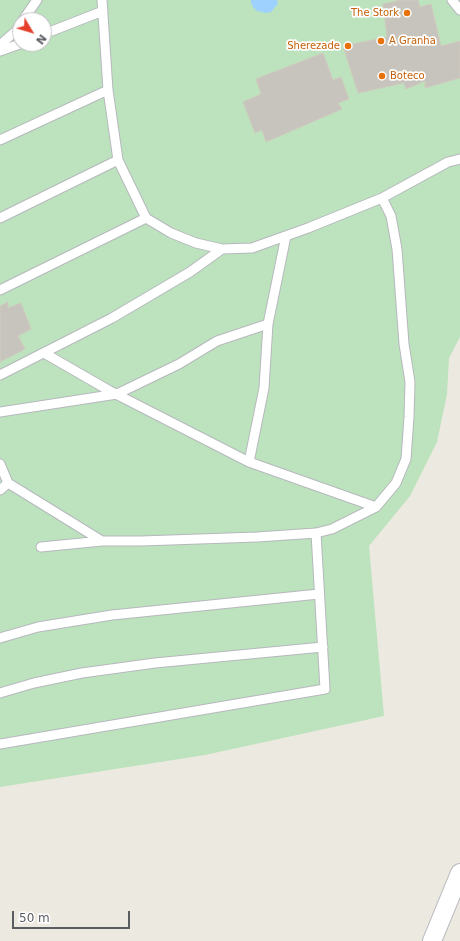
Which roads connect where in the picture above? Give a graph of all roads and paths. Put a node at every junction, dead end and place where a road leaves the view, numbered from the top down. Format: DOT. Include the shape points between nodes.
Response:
graph roads {
  1 [pos="37,0"];
  2 [pos="102,0"];
  3 [pos="452,0"];
  4 [pos="460,10"];
  5 [pos="103,11"];
  6 [pos="29,12"];
  7 [pos="52,31"];
  8 [pos="12,34"];
  9 [pos="0,45"];
  10 [pos="12,47"];
  11 [pos="0,52"];
  12 [pos="108,90"];
  13 [pos="0,140"];
  14 [pos="460,159"];
  15 [pos="118,160"];
  16 [pos="382,198"];
  17 [pos="0,218"];
  18 [pos="146,218"];
  19 [pos="286,236"];
  20 [pos="222,249"];
  21 [pos="0,290"];
  22 [pos="268,324"];
  23 [pos="44,353"];
  24 [pos="0,375"];
  25 [pos="117,394"];
  26 [pos="0,412"];
  27 [pos="249,462"];
  28 [pos="0,464"];
  29 [pos="8,483"];
  30 [pos="0,490"];
  31 [pos="376,507"];
  32 [pos="316,533"];
  33 [pos="102,541"];
  34 [pos="41,547"];
  35 [pos="319,594"];
  36 [pos="0,638"];
  37 [pos="323,647"];
  38 [pos="0,693"];
  39 [pos="0,744"];
  40 [pos="460,873"];
  41 [pos="432,941"];
  1 -- 6 [label="lane"];
  2 -- 5 [label="lane"];
  3 -- 4 [label="lane"];
  5 -- 7 [label="lane"];
  5 -- 12 [label="lane"];
  8 -- 9 [label="lane"];
  10 -- 11 [label="lane"];
  12 -- 13 [label="lane"];
  12 -- 15 [label="lane"];
  14 -- 16 [label="lane" via="448,162"];
  15 -- 17 [label="lane"];
  15 -- 18 [label="lane"];
  16 -- 19 [label="lane"];
  16 -- 31 [label="lane" via="391,216 410,382 406,459 396,483"];
  18 -- 20 [label="lane" via="171,233 196,243"];
  18 -- 21 [label="lane"];
  19 -- 20 [label="lane" via="252,248"];
  19 -- 22 [label="lane"];
  20 -- 23 [label="lane" via="190,272 112,318"];
  22 -- 25 [label="lane" via="217,341 179,364"];
  22 -- 27 [label="lane" via="264,388"];
  23 -- 24 [label="lane"];
  23 -- 25 [label="lane"];
  25 -- 26 [label="lane"];
  25 -- 27 [label="lane"];
  27 -- 31 [label="lane"];
  28 -- 29 [label="lane"];
  29 -- 30 [label="lane"];
  29 -- 33 [label="lane"];
  31 -- 32 [label="lane" via="332,529"];
  32 -- 33 [label="lane" via="263,537"];
  32 -- 35 [label="lane"];
  33 -- 34 [label="lane"];
  35 -- 36 [label="lane" via="112,615 38,627"];
  35 -- 37 [label="lane"];
  37 -- 38 [label="lane" via="155,663 82,673"];
  37 -- 39 [label="lane" via="325,689"];
  40 -- 41 [label="street"];
}
